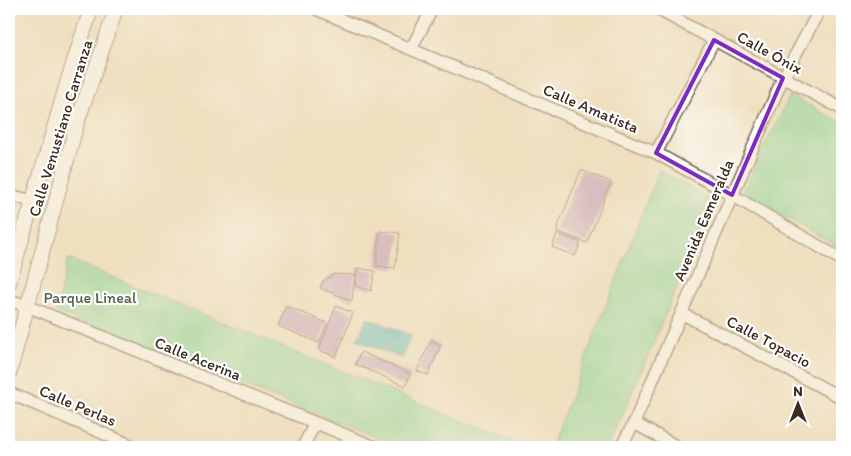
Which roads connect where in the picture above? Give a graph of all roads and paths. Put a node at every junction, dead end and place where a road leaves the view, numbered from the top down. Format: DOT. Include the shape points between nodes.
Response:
graph roads {
  1 [pos="91,9"];
  2 [pos="116,9"];
  3 [pos="316,9"];
  4 [pos="432,9"];
  5 [pos="657,9"];
  6 [pos="820,9"];
  7 [pos="714,40"];
  8 [pos="411,49"];
  9 [pos="783,78"];
  10 [pos="68,80"];
  11 [pos="89,87"];
  12 [pos="842,109"];
  13 [pos="656,153"];
  14 [pos="9,195"];
  15 [pos="732,195"];
  16 [pos="33,201"];
  17 [pos="842,260"];
  18 [pos="9,283"];
  19 [pos="9,300"];
  20 [pos="27,306"];
  21 [pos="681,313"];
  22 [pos="9,374"];
  23 [pos="9,393"];
  24 [pos="842,398"];
  25 [pos="316,423"];
  26 [pos="634,424"];
  27 [pos="135,447"];
  28 [pos="303,447"];
  29 [pos="375,447"];
  30 [pos="621,447"];
  31 [pos="678,447"];
  1 -- 10 [label="street, Calle Venustiano Carranza"];
  2 -- 11 [label="street, Calle Venustiano Carranza"];
  3 -- 8 [label="street, Calle Amatista"];
  4 -- 8 [label="street"];
  5 -- 7 [label="street, Calle Ónix"];
  6 -- 9 [label="street, Avenida Esmeralda"];
  7 -- 9 [label="street, Calle Ónix"];
  7 -- 13 [label="street"];
  8 -- 13 [label="street, Calle Amatista"];
  9 -- 12 [label="street, Calle Ónix"];
  9 -- 15 [label="street, Avenida Esmeralda"];
  10 -- 11 [label="street"];
  10 -- 16 [label="street, Calle Venustiano Carranza"];
  11 -- 20 [label="street, Calle Venustiano Carranza"];
  13 -- 15 [label="street, Calle Amatista"];
  14 -- 16 [label="street"];
  15 -- 17 [label="street, Calle Amatista"];
  15 -- 21 [label="street, Avenida Esmeralda"];
  16 -- 18 [label="street, Calle Venustiano Carranza"];
  19 -- 20 [label="street, Calle Acerina"];
  20 -- 22 [label="street, Calle Venustiano Carranza"];
  20 -- 25 [label="street, Calle Acerina"];
  21 -- 24 [label="street, Calle Topacio"];
  21 -- 26 [label="street, Avenida Esmeralda"];
  23 -- 27 [label="street, Calle Perlas"];
  25 -- 28 [label="street"];
  25 -- 29 [label="street, Calle Acerina"];
  26 -- 30 [label="street, Avenida Esmeralda"];
  26 -- 31 [label="street"];
}
